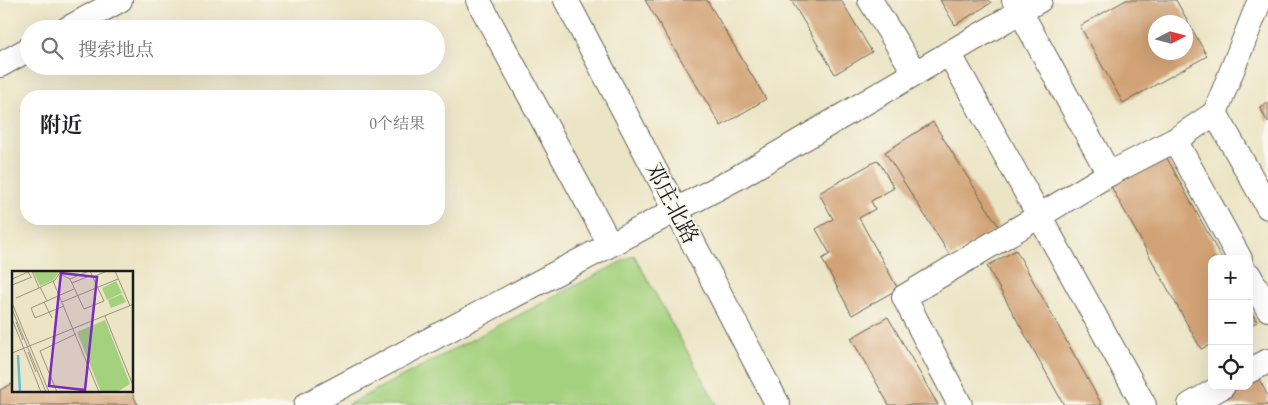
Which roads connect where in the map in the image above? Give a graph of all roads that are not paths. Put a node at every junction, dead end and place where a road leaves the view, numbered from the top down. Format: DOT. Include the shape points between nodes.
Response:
graph roads {
  1 [pos="120,0"];
  2 [pos="478,0"];
  3 [pos="566,0"];
  4 [pos="870,0"];
  5 [pos="1260,0"];
  6 [pos="1025,4"];
  7 [pos="83,20"];
  8 [pos="949,53"];
  9 [pos="20,54"];
  10 [pos="0,65"];
  11 [pos="915,74"];
  12 [pos="1215,113"];
  13 [pos="1175,140"];
  14 [pos="1109,174"];
  15 [pos="1268,207"];
  16 [pos="675,210"];
  17 [pos="1039,218"];
  18 [pos="610,244"];
  19 [pos="1238,255"];
  20 [pos="1253,282"];
  21 [pos="1268,309"];
  22 [pos="1216,390"];
  23 [pos="306,405"];
  24 [pos="778,405"];
  25 [pos="960,405"];
  26 [pos="1144,405"];
  27 [pos="1190,405"];
  1 -- 7 [label="street"];
  2 -- 18 [label="street"];
  3 -- 16 [label="street, 邓庄北路"];
  4 -- 11 [label="street"];
  5 -- 12 [label="street"];
  6 -- 8 [label="street"];
  6 -- 14 [label="street"];
  8 -- 11 [label="street"];
  8 -- 17 [label="street"];
  9 -- 10 [label="street"];
  11 -- 16 [label="street"];
  12 -- 13 [label="street"];
  12 -- 15 [label="street"];
  13 -- 14 [label="street"];
  13 -- 19 [label="street"];
  14 -- 17 [label="street"];
  16 -- 18 [label="street"];
  16 -- 24 [label="street, 邓庄北路"];
  17 -- 25 [label="street" via="904,297"];
  17 -- 26 [label="street"];
  18 -- 23 [label="street"];
  20 -- 21 [label="street"];
  22 -- 27 [label="street"];
}
